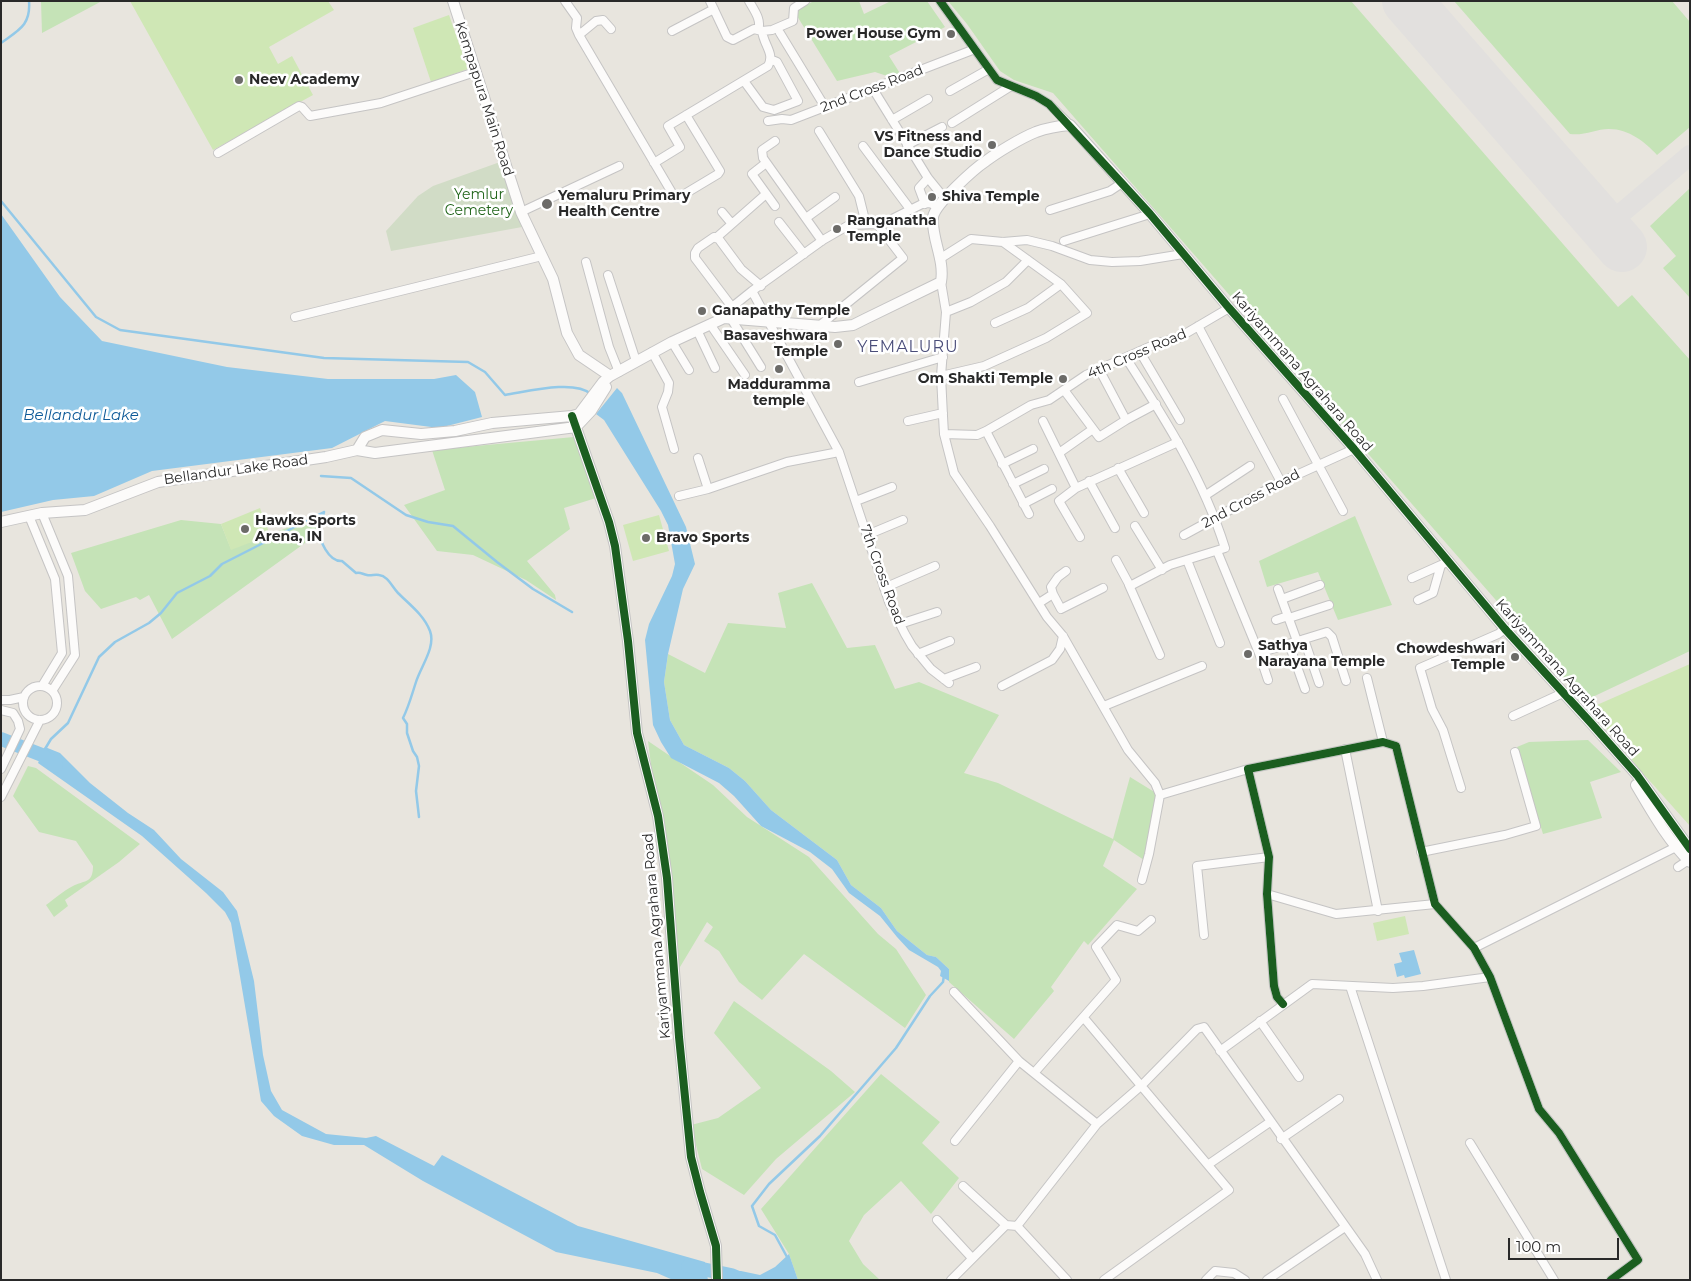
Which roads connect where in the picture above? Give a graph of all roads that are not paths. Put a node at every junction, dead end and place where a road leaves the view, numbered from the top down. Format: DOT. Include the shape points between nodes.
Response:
graph roads {
  1 [pos="453,1"];
  2 [pos="565,1"];
  3 [pos="710,1"];
  4 [pos="749,1"];
  5 [pos="805,1"];
  6 [pos="940,1"];
  7 [pos="794,4"];
  8 [pos="714,9"];
  9 [pos="611,29"];
  10 [pos="672,31"];
  11 [pos="760,31"];
  12 [pos="780,33"];
  13 [pos="579,35"];
  14 [pos="975,49"];
  15 [pos="772,60"];
  16 [pos="989,70"];
  17 [pos="475,72"];
  18 [pos="744,81"];
  19 [pos="1011,86"];
  20 [pos="873,89"];
  21 [pos="950,91"];
  22 [pos="928,99"];
  23 [pos="825,107"];
  24 [pos="686,115"];
  25 [pos="892,120"];
  26 [pos="768,121"];
  27 [pos="952,123"];
  28 [pos="1070,125"];
  29 [pos="942,127"];
  30 [pos="819,131"];
  31 [pos="775,140"];
  32 [pos="907,145"];
  33 [pos="863,146"];
  34 [pos="218,153"];
  35 [pos="654,163"];
  36 [pos="766,163"];
  37 [pos="619,166"];
  38 [pos="928,178"];
  39 [pos="1122,183"];
  40 [pos="766,194"];
  41 [pos="835,197"];
  42 [pos="941,202"];
  43 [pos="925,204"];
  44 [pos="775,206"];
  45 [pos="910,209"];
  46 [pos="1050,210"];
  47 [pos="521,212"];
  48 [pos="722,212"];
  49 [pos="1150,214"];
  50 [pos="806,218"];
  51 [pos="779,222"];
  52 [pos="732,224"];
  53 [pos="866,224"];
  54 [pos="876,224"];
  55 [pos="716,238"];
  56 [pos="822,241"];
  57 [pos="1064,241"];
  58 [pos="1003,242"];
  59 [pos="804,254"];
  60 [pos="1183,254"];
  61 [pos="542,256"];
  62 [pos="941,258"];
  63 [pos="1028,260"];
  64 [pos="586,262"];
  65 [pos="608,275"];
  66 [pos="941,282"];
  67 [pos="1061,284"];
  68 [pos="761,286"];
  69 [pos="752,291"];
  70 [pos="1229,308"];
  71 [pos="946,312"];
  72 [pos="729,314"];
  73 [pos="295,317"];
  74 [pos="768,322"];
  75 [pos="995,323"];
  76 [pos="710,324"];
  77 [pos="819,326"];
  78 [pos="1198,326"];
  79 [pos="697,330"];
  80 [pos="672,342"];
  81 [pos="652,352"];
  82 [pos="1140,352"];
  83 [pos="942,357"];
  84 [pos="1126,358"];
  85 [pos="636,361"];
  86 [pos="761,367"];
  87 [pos="715,368"];
  88 [pos="1099,369"];
  89 [pos="689,370"];
  90 [pos="745,375"];
  91 [pos="941,376"];
  92 [pos="610,379"];
  93 [pos="859,382"];
  94 [pos="1064,390"];
  95 [pos="1283,399"];
  96 [pos="1156,404"];
  97 [pos="943,413"];
  98 [pos="578,417"];
  99 [pos="1126,420"];
  100 [pos="1180,420"];
  101 [pos="908,421"];
  102 [pos="1043,421"];
  103 [pos="576,427"];
  104 [pos="1093,429"];
  105 [pos="986,431"];
  106 [pos="944,434"];
  107 [pos="1178,442"];
  108 [pos="674,449"];
  109 [pos="1033,449"];
  110 [pos="1354,449"];
  111 [pos="357,450"];
  112 [pos="839,452"];
  113 [pos="1059,453"];
  114 [pos="698,458"];
  115 [pos="1002,464"];
  116 [pos="1319,464"];
  117 [pos="1250,466"];
  118 [pos="1118,468"];
  119 [pos="1044,469"];
  120 [pos="1089,481"];
  121 [pos="1281,482"];
  122 [pos="1013,484"];
  123 [pos="892,486"];
  124 [pos="1076,488"];
  125 [pos="708,489"];
  126 [pos="1052,489"];
  127 [pos="1206,495"];
  128 [pos="679,496"];
  129 [pos="856,501"];
  130 [pos="1023,504"];
  131 [pos="1343,511"];
  132 [pos="1144,512"];
  133 [pos="42,513"];
  134 [pos="1028,514"];
  135 [pos="29,516"];
  136 [pos="1216,517"];
  137 [pos="903,520"];
  138 [pos="1,522"];
  139 [pos="1135,526"];
  140 [pos="1115,528"];
  141 [pos="867,534"];
  142 [pos="1184,535"];
  143 [pos="1080,537"];
  144 [pos="1217,551"];
  145 [pos="1116,560"];
  146 [pos="1187,560"];
  147 [pos="1445,563"];
  148 [pos="935,566"];
  149 [pos="1066,570"];
  150 [pos="1162,570"];
  151 [pos="1412,578"];
  152 [pos="1129,585"];
  153 [pos="1320,585"];
  154 [pos="884,588"];
  155 [pos="1103,588"];
  156 [pos="1278,590"];
  157 [pos="1053,594"];
  158 [pos="1282,599"];
  159 [pos="1418,600"];
  160 [pos="1040,603"];
  161 [pos="1329,604"];
  162 [pos="937,612"];
  163 [pos="1288,617"];
  164 [pos="1276,620"];
  165 [pos="900,624"];
  166 [pos="1505,629"];
  167 [pos="1063,636"];
  168 [pos="950,642"];
  169 [pos="1297,642"];
  170 [pos="1220,643"];
  171 [pos="1259,653"];
  172 [pos="918,654"];
  173 [pos="1160,655"];
  174 [pos="1202,666"];
  175 [pos="976,667"];
  176 [pos="1367,678"];
  177 [pos="1268,680"];
  178 [pos="1346,681"];
  179 [pos="1319,683"];
  180 [pos="42,686"];
  181 [pos="1002,686"];
  182 [pos="1305,689"];
  183 [pos="52,691"];
  184 [pos="1563,693"];
  185 [pos="24,697"];
  186 [pos="1,700"];
  187 [pos="1104,706"];
  188 [pos="1,710"];
  189 [pos="1512,716"];
  190 [pos="40,720"];
  191 [pos="1383,742"];
  192 [pos="1345,749"];
  193 [pos="1515,752"];
  194 [pos="1623,760"];
  195 [pos="1,768"];
  196 [pos="1248,769"];
  197 [pos="1461,788"];
  198 [pos="1160,795"];
  199 [pos="1,797"];
  200 [pos="1684,846"];
  201 [pos="1422,852"];
  202 [pos="1269,857"];
  203 [pos="1689,861"];
  204 [pos="1678,867"];
  205 [pos="1142,880"];
  206 [pos="1267,894"];
  207 [pos="1435,904"];
  208 [pos="1378,911"];
  209 [pos="1151,920"];
  210 [pos="1204,935"];
  211 [pos="1474,948"];
  212 [pos="1490,977"];
  213 [pos="1350,986"];
  214 [pos="954,992"];
  215 [pos="1283,1004"];
  216 [pos="1084,1018"];
  217 [pos="1260,1021"];
  218 [pos="1220,1051"];
  219 [pos="1019,1062"];
  220 [pos="1034,1073"];
  221 [pos="1299,1078"];
  222 [pos="1142,1085"];
  223 [pos="1339,1099"];
  224 [pos="1270,1122"];
  225 [pos="1097,1124"];
  226 [pos="1281,1139"];
  227 [pos="955,1141"];
  228 [pos="1470,1143"];
  229 [pos="1209,1164"];
  230 [pos="963,1186"];
  231 [pos="937,1220"];
  232 [pos="1006,1225"];
  233 [pos="1017,1226"];
  234 [pos="1345,1227"];
  235 [pos="972,1258"];
  236 [pos="717,1280"];
  237 [pos="951,1280"];
  238 [pos="1067,1280"];
  239 [pos="1104,1280"];
  240 [pos="1206,1280"];
  241 [pos="1245,1280"];
  242 [pos="1267,1280"];
  243 [pos="1377,1280"];
  244 [pos="1446,1280"];
  245 [pos="1554,1280"];
  246 [pos="1611,1280"];
  1 -- 17 [label="street, Kempapura Main Road"];
  2 -- 13 [label="street" via="577,18"];
  3 -- 8 [label="street"];
  4 -- 11 [label="street"];
  5 -- 7 [label="street"];
  6 -- 14 [label="street, Kariyammana Agrahara Road"];
  7 -- 11 [label="street" via="793,21 772,30"];
  8 -- 10 [label="street"];
  8 -- 11 [label="street" via="727,36 734,40 754,29"];
  9 -- 13 [label="street" via="603,20 596,21"];
  11 -- 15 [label="street"];
  12 -- 23 [label="street"];
  13 -- 35 [label="street"];
  14 -- 16 [label="street, Kariyammana Agrahara Road"];
  14 -- 20 [label="street, 2nd Cross Road"];
  15 -- 18 [label="street"];
  15 -- 18 [label="street" via="777,62 798,101 774,110 763,107"];
  16 -- 19 [label="street, Kariyammana Agrahara Road" via="997,80"];
  16 -- 21 [label="street"];
  17 -- 34 [label="street" via="381,103 318,116 310,116 299,106"];
  17 -- 47 [label="street, Kempapura Main Road"];
  18 -- 24 [label="street"];
  19 -- 27 [label="street"];
  19 -- 28 [label="street, Kariyammana Agrahara Road" via="1049,104"];
  20 -- 23 [label="street, 2nd Cross Road"];
  20 -- 25 [label="street"];
  22 -- 25 [label="street"];
  23 -- 26 [label="street, 2nd Cross Road" via="791,120"];
  24 -- 35 [label="street" via="668,126 680,147"];
  24 -- 35 [label="street" via="720,169 718,174 675,198"];
  25 -- 32 [label="street"];
  28 -- 39 [label="street, Kariyammana Agrahara Road"];
  28 -- 42 [label="street" via="1052,126 1034,133 985,162"];
  29 -- 32 [label="street"];
  30 -- 53 [label="street" via="859,196"];
  31 -- 36 [label="street" via="762,150"];
  32 -- 38 [label="street"];
  33 -- 45 [label="street"];
  36 -- 40 [label="street" via="752,174"];
  36 -- 50 [label="street"];
  37 -- 47 [label="street"];
  38 -- 42 [label="street"];
  38 -- 43 [label="street" via="919,188"];
  39 -- 46 [label="street" via="1110,191"];
  39 -- 49 [label="street, Kariyammana Agrahara Road"];
  40 -- 44 [label="street"];
  40 -- 52 [label="street"];
  41 -- 50 [label="street"];
  42 -- 43 [label="street"];
  42 -- 62 [label="street" via="933,217"];
  43 -- 45 [label="street"];
  45 -- 54 [label="street"];
  47 -- 61 [label="street, Kempapura Main Road"];
  48 -- 52 [label="street"];
  49 -- 57 [label="street"];
  49 -- 60 [label="street, Kariyammana Agrahara Road"];
  50 -- 56 [label="street"];
  51 -- 59 [label="street"];
  52 -- 55 [label="street"];
  53 -- 54 [label="street"];
  53 -- 56 [label="street" via="849,225"];
  54 -- 77 [label="street" via="903,258"];
  55 -- 68 [label="street"];
  55 -- 72 [label="street" via="698,248 695,258"];
  56 -- 59 [label="street"];
  58 -- 60 [label="street" via="1027,240 1090,260 1112,262"];
  58 -- 62 [label="street" via="971,239"];
  58 -- 63 [label="street"];
  59 -- 68 [label="street"];
  60 -- 70 [label="street, Kariyammana Agrahara Road"];
  61 -- 73 [label="street"];
  61 -- 92 [label="street, Kempapura Main Road" via="553,280 567,333 579,356"];
  62 -- 66 [label="street"];
  63 -- 67 [label="street"];
  63 -- 71 [label="street" via="1006,282"];
  64 -- 92 [label="street" via="609,347"];
  65 -- 85 [label="street"];
  66 -- 71 [label="street"];
  66 -- 77 [label="street" via="853,325"];
  67 -- 75 [label="street" via="1028,308"];
  67 -- 91 [label="street" via="1087,314 1046,338 984,366"];
  68 -- 69 [label="street"];
  69 -- 72 [label="street"];
  69 -- 74 [label="street, 7th Cross Road"];
  70 -- 78 [label="street"];
  70 -- 110 [label="street, Kariyammana Agrahara Road"];
  71 -- 83 [label="street"];
  72 -- 74 [label="street"];
  72 -- 76 [label="street"];
  72 -- 86 [label="street"];
  74 -- 77 [label="street"];
  74 -- 112 [label="street, 7th Cross Road"];
  76 -- 79 [label="street"];
  76 -- 90 [label="street"];
  78 -- 82 [label="street, 4th Cross Road" via="1178,338"];
  78 -- 121 [label="street, 4th Cross Road"];
  79 -- 80 [label="street"];
  79 -- 87 [label="street"];
  80 -- 81 [label="street"];
  80 -- 89 [label="street"];
  81 -- 85 [label="street"];
  81 -- 108 [label="street" via="669,383 662,407"];
  82 -- 84 [label="street, 4th Cross Road"];
  82 -- 100 [label="street"];
  83 -- 91 [label="street"];
  83 -- 93 [label="street"];
  84 -- 88 [label="street, 4th Cross Road"];
  84 -- 96 [label="street"];
  85 -- 92 [label="street"];
  88 -- 94 [label="street, 4th Cross Road"];
  88 -- 99 [label="street"];
  91 -- 97 [label="street"];
  92 -- 98 [label="street"];
  94 -- 104 [label="street"];
  94 -- 105 [label="street, 4th Cross Road"];
  95 -- 116 [label="street"];
  96 -- 99 [label="street"];
  96 -- 107 [label="street"];
  97 -- 101 [label="street"];
  97 -- 106 [label="street"];
  98 -- 103 [label="street"];
  98 -- 111 [label="street" via="492,423 421,434 382,430 365,437"];
  99 -- 104 [label="street" via="1099,437"];
  102 -- 113 [label="street"];
  103 -- 111 [label="street, Bellandur Lake Road" via="375,454"];
  103 -- 236 [label="street, Kariyammana Agrahara Road" via="615,546 637,733 658,816 667,878 691,1157 716,1246"];
  104 -- 113 [label="street"];
  105 -- 106 [label="street, 4th Cross Road" via="977,435"];
  105 -- 115 [label="street"];
  106 -- 160 [label="street" via="954,473"];
  107 -- 118 [label="street"];
  107 -- 127 [label="street"];
  109 -- 115 [label="street"];
  110 -- 116 [label="street, 2nd Cross Road"];
  110 -- 147 [label="street, Kariyammana Agrahara Road"];
  111 -- 133 [label="street, Bellandur Lake Road" via="158,482 85,510"];
  112 -- 125 [label="street" via="787,462"];
  112 -- 129 [label="street, 7th Cross Road"];
  113 -- 124 [label="street"];
  114 -- 125 [label="street"];
  115 -- 122 [label="street"];
  116 -- 121 [label="street, 2nd Cross Road"];
  116 -- 131 [label="street"];
  117 -- 127 [label="street, 2nd Cross Road"];
  118 -- 120 [label="street"];
  118 -- 132 [label="street"];
  119 -- 122 [label="street"];
  120 -- 124 [label="street"];
  120 -- 140 [label="street"];
  121 -- 136 [label="street, 2nd Cross Road"];
  122 -- 130 [label="street"];
  123 -- 129 [label="street"];
  124 -- 143 [label="street" via="1059,500"];
  125 -- 128 [label="street"];
  126 -- 130 [label="street"];
  127 -- 136 [label="street"];
  129 -- 141 [label="street, 7th Cross Road"];
  130 -- 134 [label="street"];
  133 -- 135 [label="street, Bellandur Lake Road"];
  133 -- 183 [label="street" via="68,576 75,655"];
  135 -- 138 [label="street, Bellandur Lake Road"];
  135 -- 180 [label="street" via="55,579 62,653"];
  136 -- 142 [label="street, 2nd Cross Road"];
  136 -- 144 [label="street" via="1225,548"];
  137 -- 141 [label="street"];
  139 -- 150 [label="street"];
  141 -- 154 [label="street, 7th Cross Road"];
  144 -- 146 [label="street"];
  144 -- 171 [label="street"];
  145 -- 152 [label="street"];
  146 -- 150 [label="street"];
  146 -- 170 [label="street"];
  147 -- 151 [label="street"];
  147 -- 159 [label="street" via="1433,593"];
  147 -- 166 [label="street, Kariyammana Agrahara Road"];
  148 -- 154 [label="street"];
  149 -- 157 [label="street" via="1051,587"];
  150 -- 152 [label="street"];
  152 -- 173 [label="street"];
  153 -- 158 [label="street"];
  154 -- 165 [label="street, 7th Cross Road"];
  155 -- 157 [label="street" via="1061,609"];
  156 -- 158 [label="street"];
  157 -- 160 [label="street"];
  158 -- 163 [label="street"];
  160 -- 167 [label="street"];
  161 -- 163 [label="street"];
  162 -- 165 [label="street"];
  163 -- 164 [label="street"];
  163 -- 169 [label="street"];
  165 -- 172 [label="street, 7th Cross Road"];
  166 -- 184 [label="street, Kariyammana Agrahara Road"];
  166 -- 197 [label="street" via="1420,668"];
  167 -- 181 [label="street" via="1060,649 1052,660"];
  167 -- 187 [label="street"];
  168 -- 172 [label="street"];
  169 -- 171 [label="street"];
  169 -- 178 [label="street" via="1328,632"];
  169 -- 179 [label="street"];
  169 -- 182 [label="street"];
  171 -- 177 [label="street"];
  172 -- 175 [label="street, 7th Cross Road" via="947,681"];
  174 -- 187 [label="street"];
  176 -- 191 [label="street"];
  180 -- 183 [label="street"];
  180 -- 185 [label="street" via="30,690"];
  183 -- 190 [label="street" via="57,700 56,708 51,716"];
  184 -- 189 [label="street"];
  184 -- 194 [label="street, Kariyammana Agrahara Road"];
  185 -- 186 [label="street"];
  185 -- 190 [label="street" via="27,714"];
  187 -- 198 [label="street" via="1128,750 1155,783"];
  188 -- 195 [label="street" via="13,713 20,729"];
  190 -- 199 [label="street"];
  191 -- 192 [label="street"];
  191 -- 201 [label="street" via="1396,746"];
  192 -- 196 [label="street"];
  192 -- 208 [label="street"];
  193 -- 201 [label="street" via="1536,826"];
  194 -- 200 [label="street, Kariyammana Agrahara Road"];
  194 -- 200 [label="street" via="1653,814"];
  196 -- 198 [label="street"];
  196 -- 202 [label="street"];
  198 -- 205 [label="street"];
  200 -- 203 [label="street"];
  200 -- 211 [label="street"];
  201 -- 207 [label="street"];
  202 -- 206 [label="street"];
  202 -- 210 [label="street" via="1197,866"];
  203 -- 204 [label="street"];
  206 -- 208 [label="street" via="1336,914"];
  206 -- 215 [label="street" via="1274,986"];
  207 -- 208 [label="street"];
  207 -- 211 [label="street"];
  209 -- 216 [label="street" via="1138,931 1116,925 1096,947 1116,980"];
  211 -- 212 [label="street"];
  212 -- 213 [label="street" via="1393,988"];
  212 -- 246 [label="street" via="1539,1109 1559,1133 1638,1260"];
  213 -- 215 [label="street" via="1312,984"];
  213 -- 244 [label="street"];
  214 -- 219 [label="street"];
  215 -- 217 [label="street"];
  216 -- 220 [label="street"];
  216 -- 222 [label="street"];
  217 -- 218 [label="street"];
  217 -- 221 [label="street"];
  218 -- 222 [label="street" via="1204,1028 1200,1028"];
  218 -- 224 [label="street"];
  219 -- 220 [label="street"];
  219 -- 227 [label="street"];
  220 -- 225 [label="street"];
  222 -- 225 [label="street"];
  222 -- 229 [label="street"];
  223 -- 226 [label="street"];
  224 -- 226 [label="street"];
  224 -- 229 [label="street"];
  225 -- 233 [label="street"];
  226 -- 234 [label="street"];
  228 -- 245 [label="street"];
  229 -- 239 [label="street" via="1229,1190"];
  230 -- 232 [label="street"];
  231 -- 235 [label="street"];
  232 -- 233 [label="street"];
  232 -- 235 [label="street"];
  233 -- 238 [label="street"];
  234 -- 242 [label="street"];
  234 -- 243 [label="street"];
  235 -- 237 [label="street"];
  240 -- 241 [label="street" via="1215,1271 1234,1273"];
}
